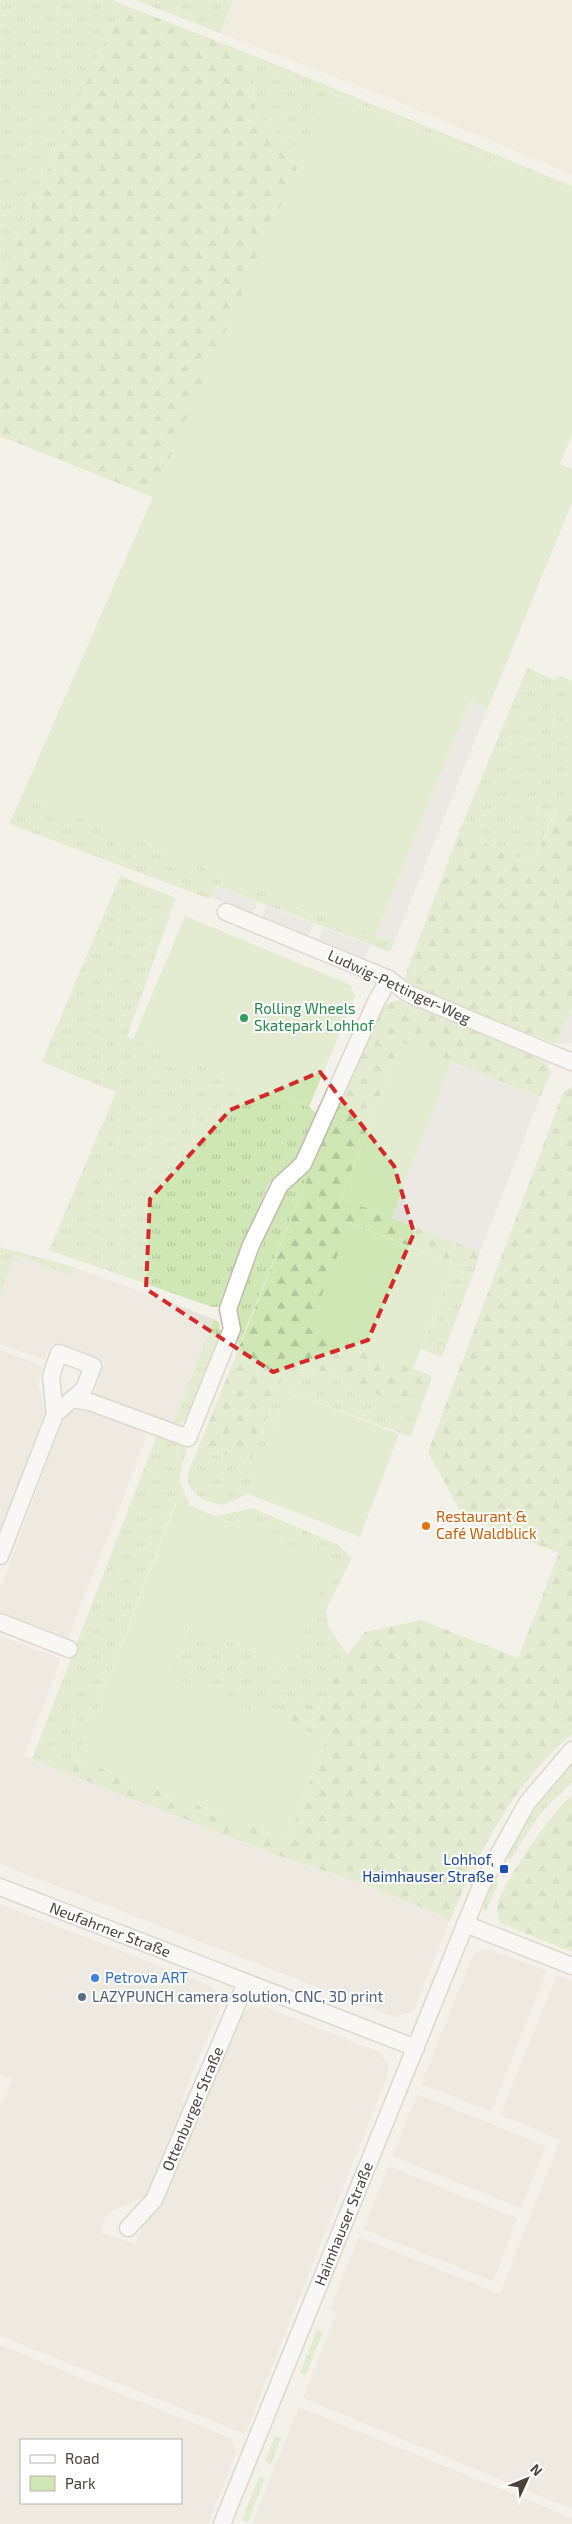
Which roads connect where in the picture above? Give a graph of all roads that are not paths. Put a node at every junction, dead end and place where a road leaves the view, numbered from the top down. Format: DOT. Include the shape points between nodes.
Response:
graph roads {
  1 [pos="226,912"];
  2 [pos="389,978"];
  3 [pos="572,1062"];
  4 [pos="72,1399"];
  5 [pos="55,1414"];
  6 [pos="0,1556"];
  7 [pos="0,1622"];
  8 [pos="69,1649"];
  9 [pos="572,1750"];
  10 [pos="0,1888"];
  11 [pos="465,1924"];
  12 [pos="572,1966"];
  13 [pos="246,1983"];
  14 [pos="416,2048"];
  15 [pos="128,2228"];
  16 [pos="222,2524"];
  1 -- 2 [label="street, Ludwig-Pettinger-Weg"];
  2 -- 3 [label="street, Ludwig-Pettinger-Weg" via="407,993"];
  2 -- 4 [label="street" via="303,1164 280,1185 251,1245 228,1309 232,1329 188,1438 90,1402"];
  4 -- 5 [label="street"];
  4 -- 5 [label="street" via="84,1389 93,1366 59,1353 50,1376"];
  5 -- 6 [label="street"];
  7 -- 8 [label="street"];
  9 -- 11 [label="street, Haimhauser Straße" via="527,1803 486,1875"];
  10 -- 13 [label="street, Neufahrner Straße"];
  11 -- 12 [label="street"];
  11 -- 14 [label="street, Haimhauser Straße"];
  13 -- 14 [label="street, Neufahrner Straße"];
  13 -- 15 [label="street, Ottenburger Straße" via="154,2200"];
  14 -- 16 [label="street, Haimhauser Straße"];
}
